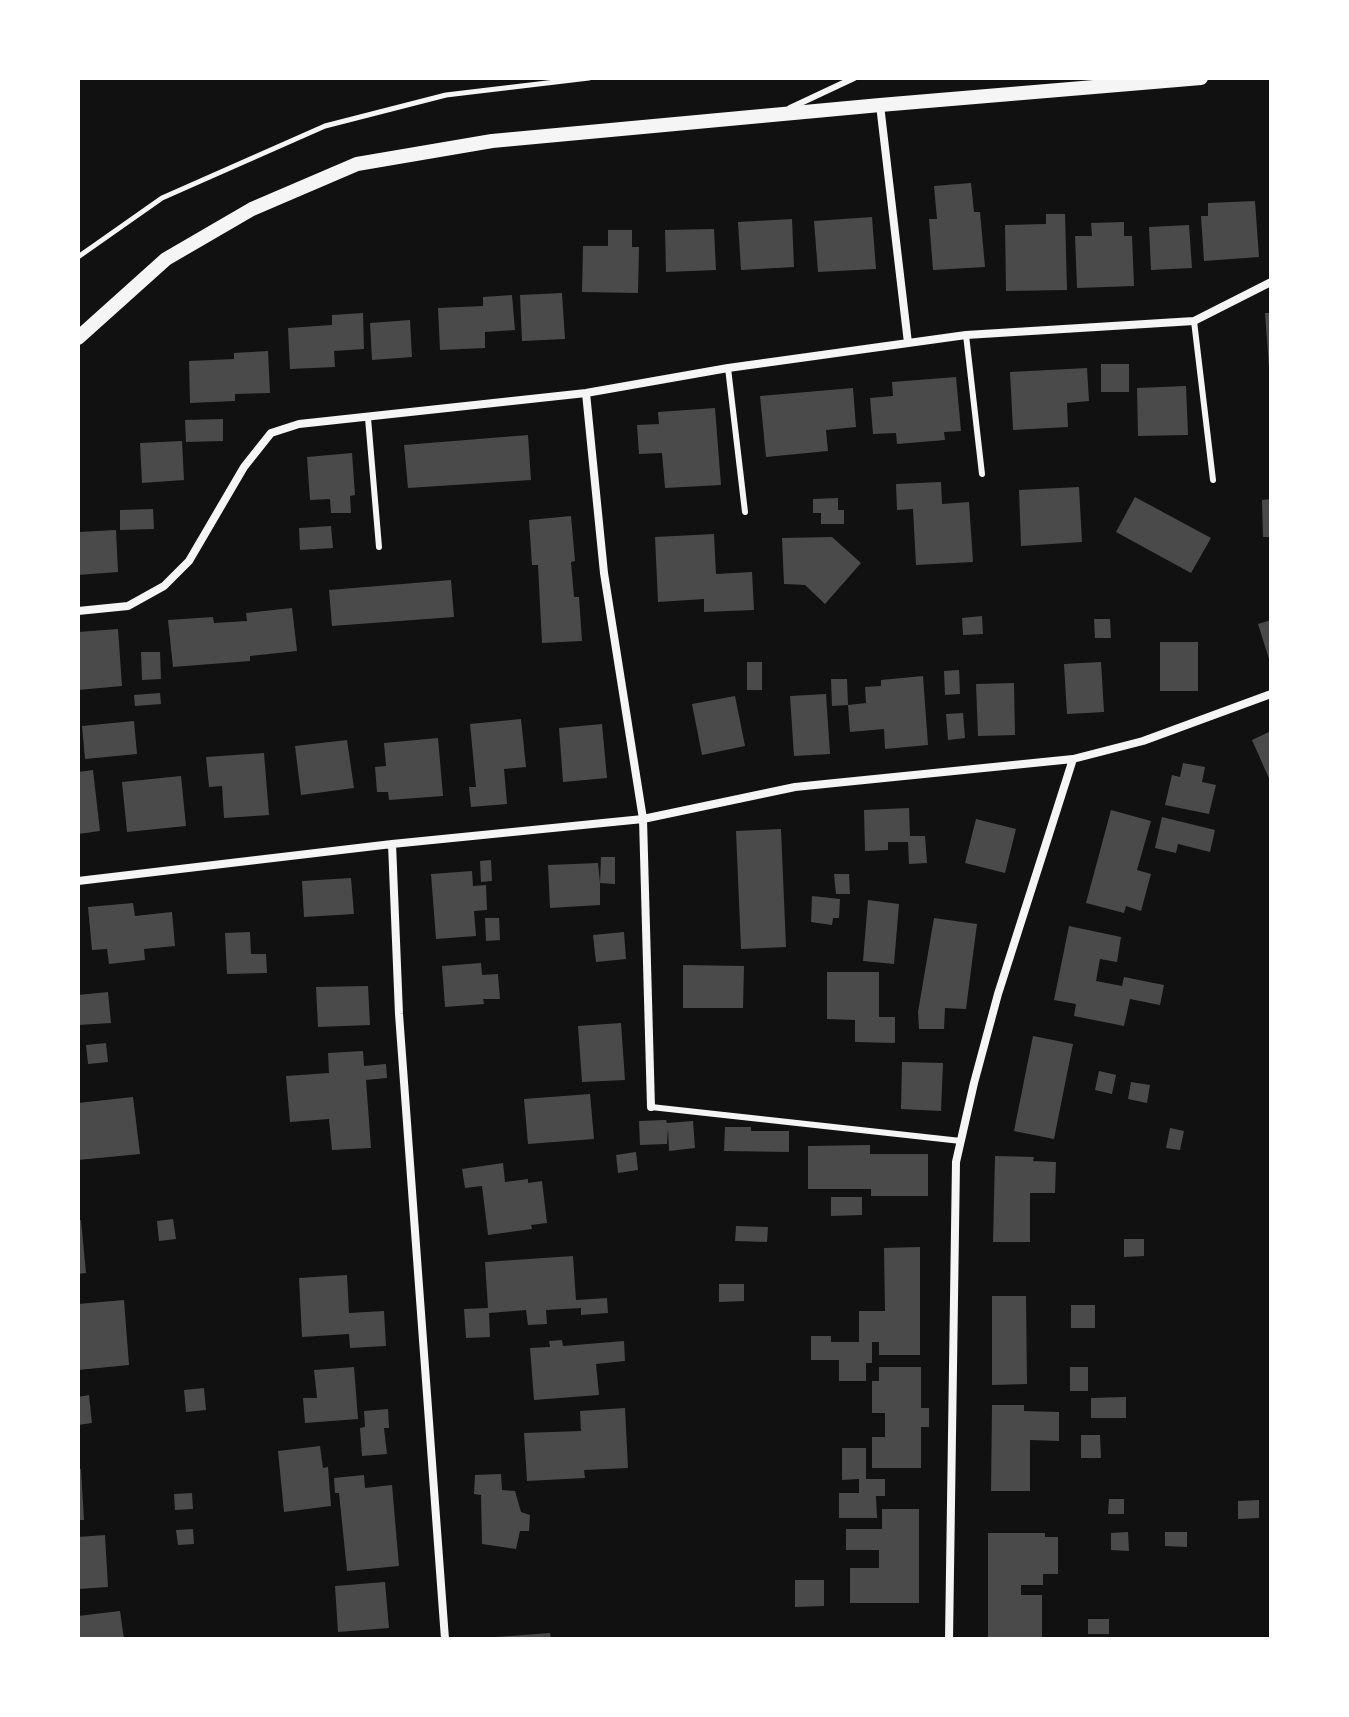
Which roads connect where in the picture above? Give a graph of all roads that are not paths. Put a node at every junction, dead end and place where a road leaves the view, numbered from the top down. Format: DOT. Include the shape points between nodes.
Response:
graph roads {
  1 [pos="854,78"];
  2 [pos="1201,78"];
  3 [pos="880,105"];
  4 [pos="776,115"];
  5 [pos="1271,282"];
  6 [pos="1194,321"];
  7 [pos="966,335"];
  8 [pos="78,338"];
  9 [pos="908,343"];
  10 [pos="728,368"];
  11 [pos="586,393"];
  12 [pos="368,418"];
  13 [pos="982,474"];
  14 [pos="1213,480"];
  15 [pos="745,512"];
  16 [pos="379,547"];
  17 [pos="78,611"];
  18 [pos="1271,694"];
  19 [pos="1073,759"];
  20 [pos="643,819"];
  21 [pos="392,844"];
  22 [pos="78,881"];
  23 [pos="651,1107"];
  24 [pos="961,1141"];
  25 [pos="445,1639"];
  26 [pos="949,1639"];
  1 -- 4 [label="lane"];
  2 -- 3 [label="street"];
  3 -- 4 [label="street"];
  3 -- 9 [label="street"];
  4 -- 8 [label="street" via="492,141 357,164 252,209 166,259"];
  5 -- 6 [label="street"];
  6 -- 7 [label="street"];
  6 -- 14 [label="lane"];
  7 -- 9 [label="street"];
  7 -- 13 [label="lane"];
  9 -- 10 [label="street"];
  10 -- 11 [label="street"];
  10 -- 15 [label="lane"];
  11 -- 12 [label="street"];
  11 -- 20 [label="street" via="604,573"];
  12 -- 16 [label="lane"];
  12 -- 17 [label="street" via="299,424 271,433 244,467 189,561 164,586 128,606"];
  18 -- 19 [label="street" via="1143,741"];
  19 -- 20 [label="street" via="795,787"];
  19 -- 24 [label="street" via="998,994"];
  20 -- 21 [label="street"];
  20 -- 23 [label="street"];
  21 -- 22 [label="street"];
  21 -- 25 [label="street" via="399,1014"];
  23 -- 24 [label="lane"];
  24 -- 26 [label="street" via="953,1272"];
}
